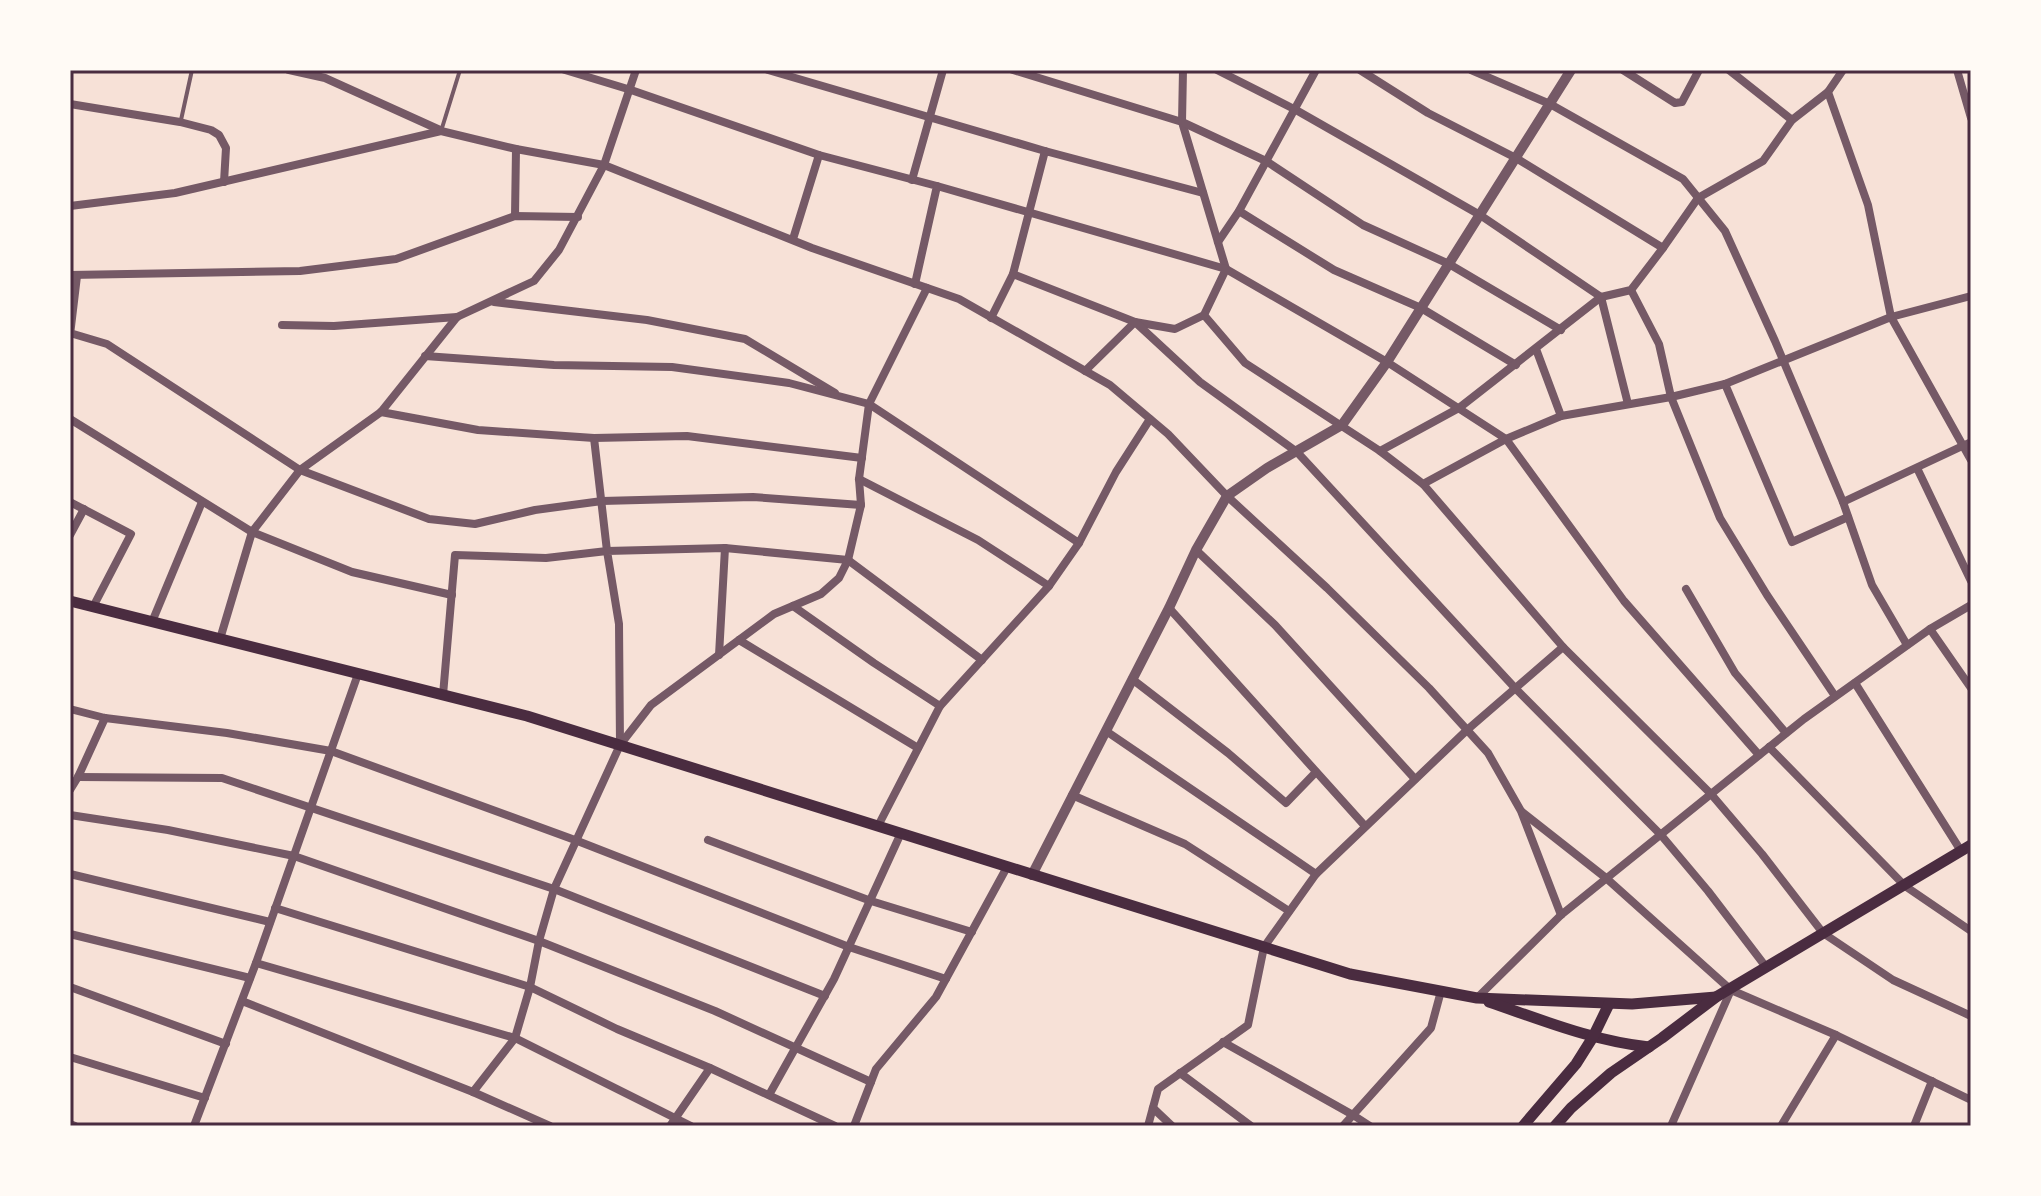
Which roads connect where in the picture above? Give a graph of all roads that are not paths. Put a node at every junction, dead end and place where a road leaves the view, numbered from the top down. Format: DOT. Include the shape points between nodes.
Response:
graph roads {
  1 [pos="192,70"];
  2 [pos="289,70"];
  3 [pos="460,70"];
  4 [pos="565,70"];
  5 [pos="636,70"];
  6 [pos="768,70"];
  7 [pos="813,70"];
  8 [pos="943,70"];
  9 [pos="1013,70"];
  10 [pos="1183,70"];
  11 [pos="1217,70"];
  12 [pos="1316,70"];
  13 [pos="1360,70"];
  14 [pos="1471,70"];
  15 [pos="1571,70"];
  16 [pos="1623,70"];
  17 [pos="1699,70"];
  18 [pos="1729,70"];
  19 [pos="1957,70"];
  20 [pos="1840,71"];
  21 [pos="809,83"];
  22 [pos="631,90"];
  23 [pos="1828,92"];
  24 [pos="70,104"];
  25 [pos="1550,104"];
  26 [pos="1296,110"];
  27 [pos="929,118"];
  28 [pos="1971,118"];
  29 [pos="1792,120"];
  30 [pos="180,122"];
  31 [pos="1182,122"];
  32 [pos="441,131"];
  33 [pos="516,149"];
  34 [pos="1045,151"];
  35 [pos="819,155"];
  36 [pos="1516,158"];
  37 [pos="1266,161"];
  38 [pos="604,165"];
  39 [pos="912,180"];
  40 [pos="224,182"];
  41 [pos="937,186"];
  42 [pos="1203,193"];
  43 [pos="1698,198"];
  44 [pos="70,206"];
  45 [pos="1239,211"];
  46 [pos="1030,212"];
  47 [pos="1480,215"];
  48 [pos="515,216"];
  49 [pos="578,217"];
  50 [pos="793,239"];
  51 [pos="1218,242"];
  52 [pos="1663,248"];
  53 [pos="1449,264"];
  54 [pos="1226,269"];
  55 [pos="1013,274"];
  56 [pos="73,276"];
  57 [pos="915,284"];
  58 [pos="927,288"];
  59 [pos="1631,290"];
  60 [pos="1971,296"];
  61 [pos="1601,297"];
  62 [pos="493,302"];
  63 [pos="1421,308"];
  64 [pos="1204,315"];
  65 [pos="457,317"];
  66 [pos="1891,317"];
  67 [pos="991,318"];
  68 [pos="1135,322"];
  69 [pos="282,325"];
  70 [pos="1561,330"];
  71 [pos="70,334"];
  72 [pos="1536,349"];
  73 [pos="425,356"];
  74 [pos="1387,362"];
  75 [pos="1783,362"];
  76 [pos="1516,365"];
  77 [pos="1085,371"];
  78 [pos="1725,384"];
  79 [pos="842,397"];
  80 [pos="1671,397"];
  81 [pos="869,404"];
  82 [pos="1628,404"];
  83 [pos="1459,408"];
  84 [pos="381,412"];
  85 [pos="1561,416"];
  86 [pos="70,419"];
  87 [pos="1150,419"];
  88 [pos="1342,425"];
  89 [pos="594,438"];
  90 [pos="1506,439"];
  91 [pos="1967,445"];
  92 [pos="1380,451"];
  93 [pos="1297,452"];
  94 [pos="862,458"];
  95 [pos="1971,460"];
  96 [pos="1917,468"];
  97 [pos="300,470"];
  98 [pos="859,479"];
  99 [pos="1423,484"];
  100 [pos="1227,496"];
  101 [pos="602,501"];
  102 [pos="70,502"];
  103 [pos="202,502"];
  104 [pos="1843,502"];
  105 [pos="861,505"];
  106 [pos="84,509"];
  107 [pos="1848,517"];
  108 [pos="252,532"];
  109 [pos="70,535"];
  110 [pos="1079,543"];
  111 [pos="725,548"];
  112 [pos="1196,550"];
  113 [pos="607,551"];
  114 [pos="848,560"];
  115 [pos="1971,581"];
  116 [pos="1049,586"];
  117 [pos="1686,589"];
  118 [pos="452,595"];
  119 [pos="70,601"];
  120 [pos="1971,605"];
  121 [pos="793,606"];
  122 [pos="93,607"];
  123 [pos="1169,608"];
  124 [pos="152,622"];
  125 [pos="1930,629"];
  126 [pos="220,639"];
  127 [pos="739,640"];
  128 [pos="1907,645"];
  129 [pos="1563,647"];
  130 [pos="719,655"];
  131 [pos="982,660"];
  132 [pos="358,674"];
  133 [pos="1132,679"];
  134 [pos="1855,683"];
  135 [pos="1515,688"];
  136 [pos="1971,688"];
  137 [pos="443,695"];
  138 [pos="1835,696"];
  139 [pos="940,706"];
  140 [pos="70,709"];
  141 [pos="105,718"];
  142 [pos="1467,730"];
  143 [pos="1106,731"];
  144 [pos="1786,733"];
  145 [pos="620,745"];
  146 [pos="1769,747"];
  147 [pos="918,748"];
  148 [pos="331,751"];
  149 [pos="1759,755"];
  150 [pos="1316,772"];
  151 [pos="78,777"];
  152 [pos="1415,779"];
  153 [pos="70,790"];
  154 [pos="1711,794"];
  155 [pos="1072,795"];
  156 [pos="311,806"];
  157 [pos="1521,811"];
  158 [pos="70,815"];
  159 [pos="878,826"];
  160 [pos="1365,826"];
  161 [pos="901,833"];
  162 [pos="1661,835"];
  163 [pos="575,840"];
  164 [pos="708,840"];
  165 [pos="1966,848"];
  166 [pos="294,856"];
  167 [pos="1007,867"];
  168 [pos="70,874"];
  169 [pos="1316,874"];
  170 [pos="1032,875"];
  171 [pos="1606,878"];
  172 [pos="1905,886"];
  173 [pos="554,889"];
  174 [pos="871,901"];
  175 [pos="275,908"];
  176 [pos="1289,911"];
  177 [pos="1561,915"];
  178 [pos="270,922"];
  179 [pos="1971,931"];
  180 [pos="972,932"];
  181 [pos="1823,933"];
  182 [pos="70,934"];
  183 [pos="539,941"];
  184 [pos="849,947"];
  185 [pos="1264,947"];
  186 [pos="256,963"];
  187 [pos="1766,967"];
  188 [pos="250,978"];
  189 [pos="946,979"];
  190 [pos="70,987"];
  191 [pos="530,987"];
  192 [pos="1731,990"];
  193 [pos="1441,991"];
  194 [pos="825,996"];
  195 [pos="1716,997"];
  196 [pos="1477,998"];
  197 [pos="242,1001"];
  198 [pos="1609,1004"];
  199 [pos="1971,1016"];
  200 [pos="1836,1035"];
  201 [pos="1593,1037"];
  202 [pos="515,1038"];
  203 [pos="1223,1042"];
  204 [pos="226,1044"];
  205 [pos="796,1047"];
  206 [pos="1649,1047"];
  207 [pos="70,1057"];
  208 [pos="710,1068"];
  209 [pos="1180,1073"];
  210 [pos="1932,1081"];
  211 [pos="871,1082"];
  212 [pos="473,1092"];
  213 [pos="769,1095"];
  214 [pos="205,1098"];
  215 [pos="1971,1100"];
  216 [pos="1153,1108"];
  217 [pos="1353,1115"];
  218 [pos="676,1117"];
  219 [pos="194,1126"];
  220 [pos="550,1126"];
  221 [pos="670,1126"];
  222 [pos="691,1126"];
  223 [pos="835,1126"];
  224 [pos="854,1126"];
  225 [pos="1148,1126"];
  226 [pos="1172,1126"];
  227 [pos="1251,1126"];
  228 [pos="1343,1126"];
  229 [pos="1370,1126"];
  230 [pos="1523,1126"];
  231 [pos="1555,1126"];
  232 [pos="1671,1126"];
  233 [pos="1781,1126"];
  234 [pos="1914,1126"];
  1 -- 30 [label="lane"];
  2 -- 32 [label="street" via="325,78"];
  3 -- 32 [label="lane"];
  4 -- 22 [label="street"];
  5 -- 22 [label="street"];
  6 -- 21 [label="street"];
  7 -- 21 [label="street"];
  8 -- 27 [label="street"];
  9 -- 31 [label="street"];
  10 -- 31 [label="street"];
  11 -- 26 [label="street"];
  12 -- 26 [label="street"];
  13 -- 36 [label="street" via="1428,113"];
  14 -- 25 [label="street"];
  15 -- 25 [label="street"];
  16 -- 17 [label="street" via="1675,103 1682,102"];
  18 -- 29 [label="street"];
  19 -- 28 [label="street"];
  20 -- 23 [label="street"];
  21 -- 27 [label="street"];
  22 -- 35 [label="street"];
  22 -- 38 [label="street"];
  23 -- 29 [label="street"];
  23 -- 66 [label="street" via="1868,205"];
  24 -- 30 [label="street"];
  25 -- 36 [label="street"];
  25 -- 43 [label="street" via="1683,179"];
  26 -- 37 [label="street"];
  26 -- 47 [label="street"];
  27 -- 34 [label="street"];
  27 -- 39 [label="street"];
  29 -- 43 [label="street" via="1763,161"];
  30 -- 40 [label="street" via="211,130 223,141"];
  31 -- 37 [label="street"];
  31 -- 42 [label="street"];
  32 -- 33 [label="street"];
  32 -- 40 [label="street"];
  33 -- 38 [label="street"];
  33 -- 48 [label="street"];
  34 -- 42 [label="street"];
  34 -- 46 [label="street"];
  35 -- 39 [label="street"];
  35 -- 50 [label="street"];
  36 -- 47 [label="street"];
  36 -- 52 [label="street"];
  37 -- 45 [label="street"];
  37 -- 53 [label="street" via="1363,225"];
  38 -- 49 [label="street"];
  38 -- 50 [label="street"];
  39 -- 41 [label="street"];
  40 -- 44 [label="street"];
  41 -- 46 [label="street"];
  41 -- 57 [label="street"];
  42 -- 51 [label="street"];
  43 -- 52 [label="street"];
  43 -- 75 [label="street" via="1725,231"];
  45 -- 51 [label="street"];
  45 -- 63 [label="street" via="1334,270"];
  46 -- 54 [label="street"];
  46 -- 55 [label="street"];
  47 -- 53 [label="street"];
  47 -- 61 [label="street"];
  48 -- 49 [label="street"];
  48 -- 56 [label="street" via="396,259 300,271"];
  49 -- 62 [label="street" via="534,281"];
  50 -- 57 [label="street"];
  51 -- 54 [label="street"];
  52 -- 59 [label="street"];
  53 -- 63 [label="street"];
  53 -- 70 [label="street"];
  54 -- 64 [label="street"];
  54 -- 74 [label="street"];
  55 -- 67 [label="street"];
  55 -- 68 [label="street"];
  56 -- 71 [label="street"];
  57 -- 58 [label="street"];
  58 -- 67 [label="street"];
  58 -- 81 [label="street"];
  59 -- 61 [label="street"];
  59 -- 80 [label="street" via="1659,344"];
  60 -- 66 [label="street"];
  61 -- 70 [label="street"];
  61 -- 82 [label="street"];
  62 -- 65 [label="street"];
  62 -- 79 [label="street" via="647,320 745,339"];
  63 -- 74 [label="street"];
  63 -- 76 [label="street"];
  64 -- 68 [label="street" via="1175,329"];
  64 -- 88 [label="street" via="1245,363"];
  65 -- 69 [label="street"];
  65 -- 73 [label="street"];
  66 -- 75 [label="street"];
  66 -- 91 [label="street"];
  67 -- 77 [label="street"];
  68 -- 77 [label="street"];
  68 -- 93 [label="street" via="1200,382"];
  70 -- 72 [label="street"];
  71 -- 97 [label="street" via="107,344"];
  72 -- 76 [label="street"];
  72 -- 85 [label="street"];
  73 -- 79 [label="street" via="672,367 789,383"];
  73 -- 84 [label="street"];
  74 -- 83 [label="street"];
  74 -- 88 [label="street"];
  75 -- 78 [label="street"];
  75 -- 104 [label="street"];
  76 -- 83 [label="street"];
  77 -- 87 [label="street"];
  78 -- 80 [label="street"];
  78 -- 107 [label="street" via="1792,542"];
  79 -- 81 [label="street"];
  80 -- 82 [label="street"];
  80 -- 138 [label="street" via="1720,518"];
  81 -- 94 [label="street"];
  81 -- 110 [label="street"];
  82 -- 85 [label="street"];
  83 -- 90 [label="street"];
  83 -- 92 [label="street"];
  84 -- 89 [label="street" via="478,430"];
  84 -- 97 [label="street"];
  85 -- 90 [label="street"];
  86 -- 103 [label="street"];
  87 -- 100 [label="street"];
  87 -- 110 [label="street"];
  88 -- 92 [label="street"];
  88 -- 93 [label="street"];
  89 -- 94 [label="street" via="687,436"];
  89 -- 101 [label="street"];
  90 -- 99 [label="street"];
  90 -- 149 [label="street" via="1624,601"];
  91 -- 95 [label="street"];
  91 -- 96 [label="street"];
  92 -- 99 [label="street"];
  93 -- 100 [label="street"];
  93 -- 135 [label="street"];
  94 -- 98 [label="street"];
  96 -- 104 [label="street"];
  96 -- 115 [label="street"];
  97 -- 101 [label="street" via="429,519 475,524"];
  97 -- 108 [label="street"];
  98 -- 105 [label="street"];
  98 -- 116 [label="street" via="978,540"];
  99 -- 129 [label="street"];
  100 -- 112 [label="street"];
  100 -- 142 [label="street"];
  101 -- 105 [label="street" via="753,497"];
  101 -- 113 [label="street"];
  102 -- 106 [label="street"];
  103 -- 108 [label="street"];
  103 -- 124 [label="street"];
  104 -- 107 [label="street"];
  105 -- 114 [label="street"];
  106 -- 109 [label="street"];
  106 -- 122 [label="street" via="131,534"];
  107 -- 128 [label="street" via="1872,585"];
  108 -- 118 [label="street" via="352,572"];
  108 -- 126 [label="street"];
  110 -- 116 [label="street"];
  111 -- 113 [label="street"];
  111 -- 114 [label="street"];
  111 -- 130 [label="street"];
  112 -- 123 [label="street"];
  112 -- 152 [label="street" via="1275,625"];
  113 -- 118 [label="street" via="546,558 455,555"];
  113 -- 145 [label="street" via="619,624"];
  114 -- 121 [label="street" via="839,578 821,594"];
  114 -- 131 [label="street"];
  116 -- 131 [label="street"];
  117 -- 144 [label="street" via="1735,673"];
  118 -- 137 [label="street"];
  119 -- 122 [label="main road"];
  120 -- 125 [label="street"];
  121 -- 127 [label="street"];
  121 -- 139 [label="street"];
  122 -- 124 [label="main road"];
  123 -- 133 [label="street"];
  123 -- 150 [label="street"];
  124 -- 126 [label="main road"];
  125 -- 128 [label="street"];
  125 -- 136 [label="street"];
  126 -- 132 [label="main road"];
  127 -- 130 [label="street"];
  127 -- 147 [label="street"];
  128 -- 134 [label="street"];
  129 -- 135 [label="street"];
  129 -- 154 [label="street"];
  130 -- 145 [label="street" via="651,705"];
  131 -- 139 [label="street"];
  132 -- 137 [label="main road"];
  132 -- 148 [label="street"];
  133 -- 143 [label="street"];
  133 -- 150 [label="street" via="1286,803"];
  134 -- 138 [label="street"];
  134 -- 165 [label="street"];
  135 -- 142 [label="street"];
  135 -- 162 [label="street"];
  137 -- 145 [label="main road"];
  138 -- 144 [label="street"];
  139 -- 147 [label="street"];
  140 -- 141 [label="street"];
  141 -- 148 [label="street"];
  141 -- 151 [label="street"];
  142 -- 152 [label="street"];
  142 -- 157 [label="street" via="1488,753"];
  143 -- 155 [label="street"];
  143 -- 169 [label="street"];
  144 -- 146 [label="street"];
  145 -- 159 [label="main road"];
  145 -- 163 [label="street"];
  146 -- 149 [label="street"];
  146 -- 172 [label="street"];
  147 -- 159 [label="street"];
  148 -- 156 [label="street"];
  148 -- 163 [label="street"];
  149 -- 154 [label="street"];
  150 -- 160 [label="street"];
  151 -- 153 [label="street"];
  151 -- 156 [label="street" via="222,778"];
  152 -- 160 [label="street"];
  154 -- 162 [label="street"];
  154 -- 181 [label="street"];
  155 -- 170 [label="street"];
  155 -- 176 [label="street" via="1185,844"];
  156 -- 166 [label="street"];
  156 -- 173 [label="street"];
  157 -- 171 [label="street"];
  157 -- 177 [label="street"];
  158 -- 166 [label="street"];
  159 -- 161 [label="main road"];
  160 -- 169 [label="street"];
  161 -- 167 [label="main road"];
  161 -- 174 [label="street"];
  162 -- 171 [label="street"];
  162 -- 187 [label="street"];
  163 -- 173 [label="street"];
  163 -- 184 [label="street"];
  164 -- 174 [label="street"];
  165 -- 172 [label="main road"];
  166 -- 175 [label="street"];
  166 -- 183 [label="street"];
  167 -- 170 [label="main road"];
  167 -- 180 [label="street"];
  168 -- 178 [label="street"];
  169 -- 176 [label="street"];
  170 -- 185 [label="main road"];
  171 -- 177 [label="street"];
  171 -- 192 [label="street"];
  172 -- 179 [label="street"];
  172 -- 181 [label="main road"];
  173 -- 183 [label="street"];
  173 -- 194 [label="street"];
  174 -- 180 [label="street"];
  174 -- 184 [label="street"];
  175 -- 178 [label="street"];
  175 -- 191 [label="street"];
  176 -- 185 [label="street"];
  177 -- 196 [label="street"];
  178 -- 186 [label="street"];
  180 -- 189 [label="street"];
  181 -- 187 [label="main road"];
  181 -- 199 [label="street" via="1893,980"];
  182 -- 188 [label="street"];
  183 -- 191 [label="street"];
  183 -- 205 [label="street"];
  184 -- 189 [label="street"];
  184 -- 194 [label="street"];
  185 -- 193 [label="main road" via="1350,974"];
  185 -- 203 [label="street" via="1248,1025"];
  186 -- 188 [label="street"];
  186 -- 202 [label="street"];
  187 -- 192 [label="main road"];
  188 -- 197 [label="street"];
  189 -- 211 [label="street"];
  190 -- 204 [label="street"];
  191 -- 202 [label="street"];
  191 -- 208 [label="street"];
  192 -- 195 [label="main road"];
  192 -- 200 [label="street"];
  192 -- 232 [label="street"];
  193 -- 196 [label="main road"];
  193 -- 217 [label="street" via="1431,1028"];
  194 -- 205 [label="street"];
  195 -- 198 [label="main road"];
  195 -- 206 [label="main road"];
  196 -- 198 [label="main road"];
  196 -- 201 [label="main road"];
  197 -- 204 [label="street"];
  197 -- 212 [label="street"];
  198 -- 201 [label="main road"];
  200 -- 210 [label="street"];
  200 -- 233 [label="street"];
  201 -- 206 [label="main road"];
  201 -- 230 [label="main road"];
  202 -- 212 [label="street"];
  202 -- 218 [label="street"];
  203 -- 209 [label="street"];
  203 -- 217 [label="street"];
  204 -- 214 [label="street"];
  205 -- 211 [label="street"];
  205 -- 213 [label="street"];
  206 -- 231 [label="main road" via="1597,1084"];
  207 -- 214 [label="street"];
  208 -- 213 [label="street"];
  208 -- 218 [label="street"];
  209 -- 216 [label="street" via="1158,1089"];
  209 -- 227 [label="street"];
  210 -- 215 [label="street"];
  210 -- 234 [label="street"];
  211 -- 224 [label="street"];
  212 -- 220 [label="street"];
  213 -- 223 [label="street"];
  214 -- 219 [label="street"];
  216 -- 225 [label="street"];
  216 -- 226 [label="street"];
  217 -- 228 [label="street"];
  217 -- 229 [label="street"];
  218 -- 221 [label="street"];
  218 -- 222 [label="street"];
}
